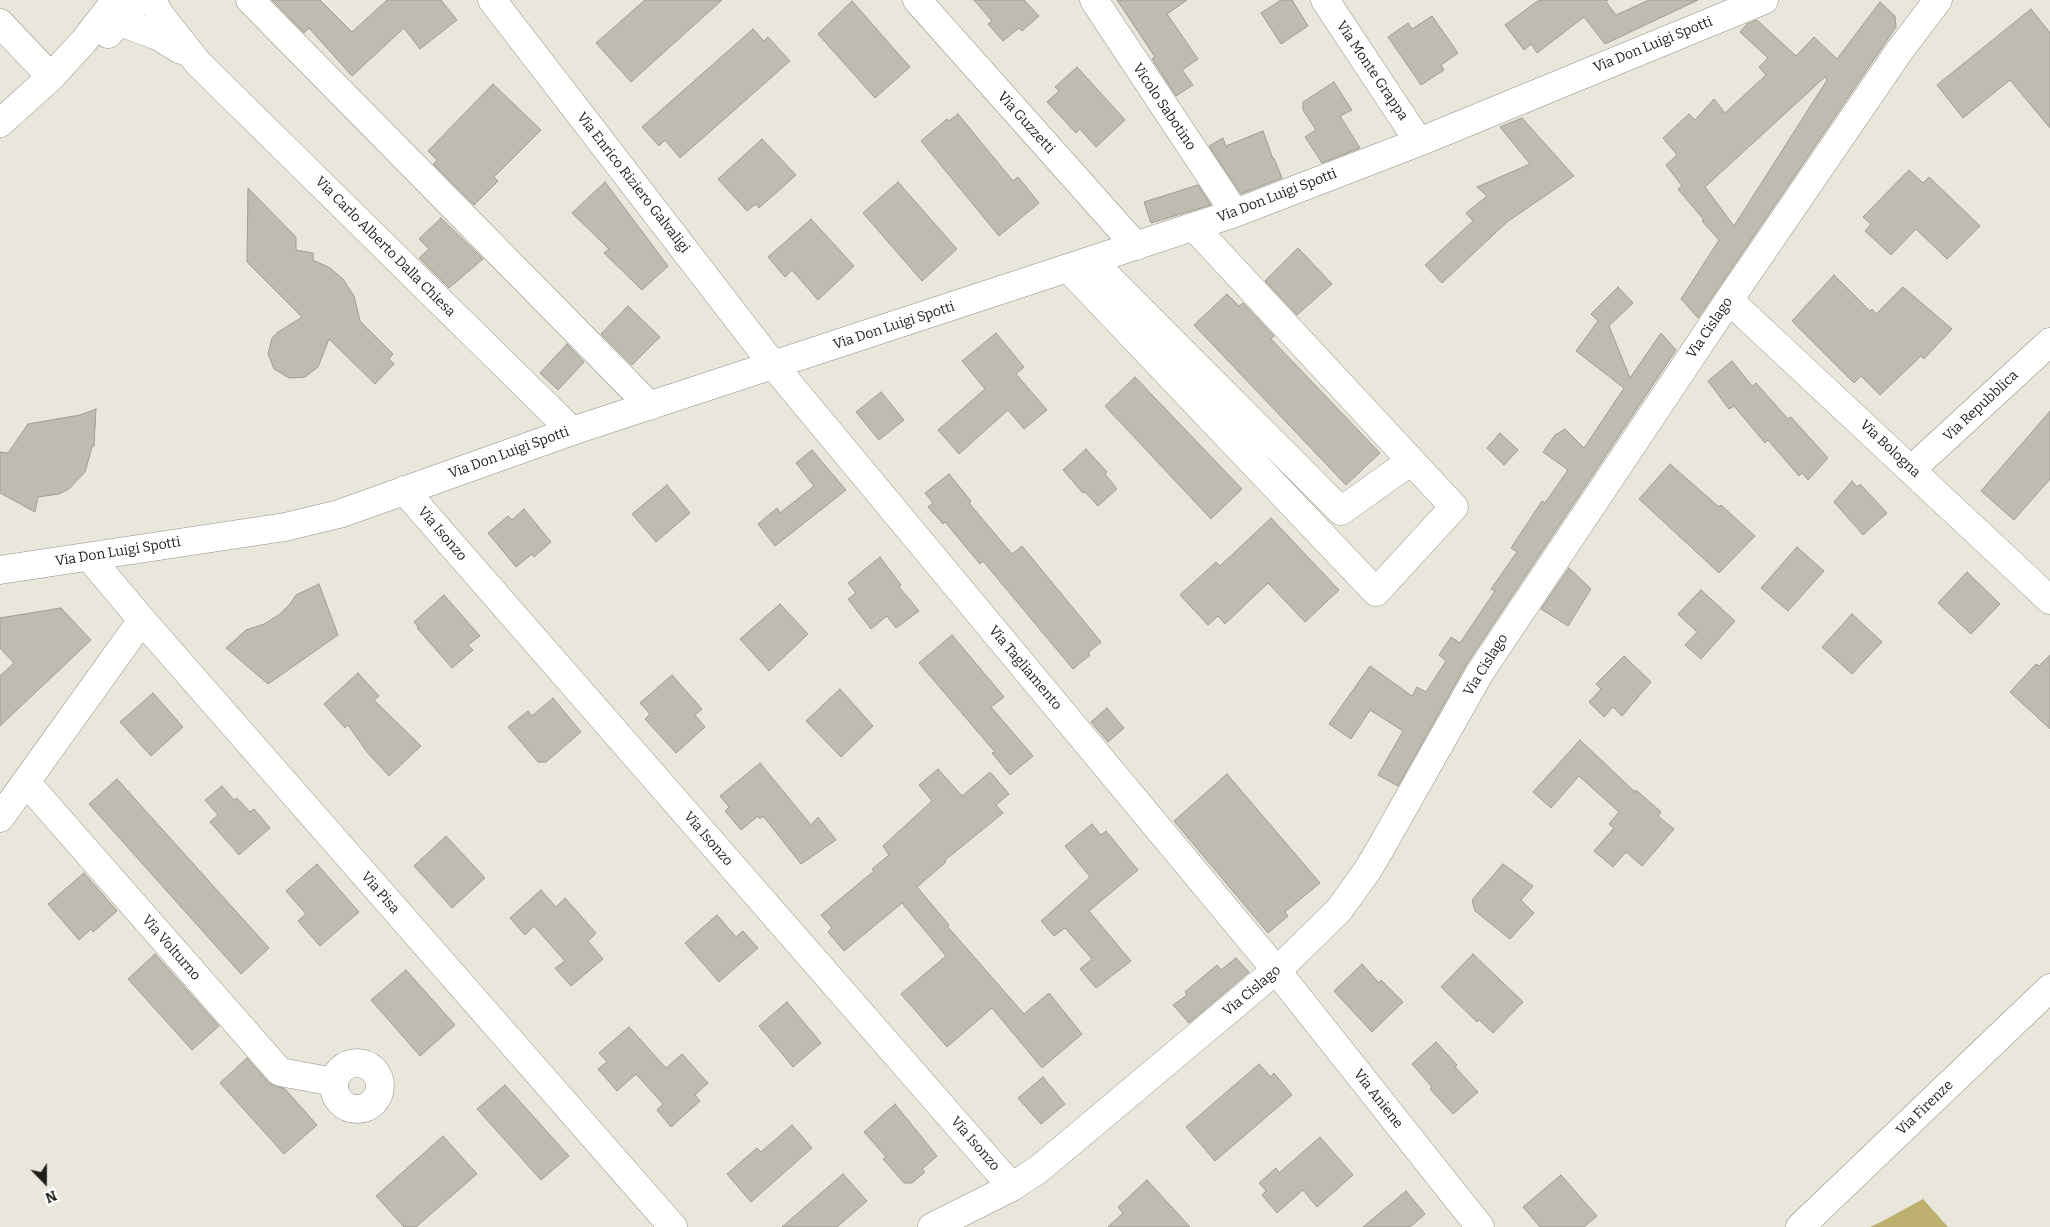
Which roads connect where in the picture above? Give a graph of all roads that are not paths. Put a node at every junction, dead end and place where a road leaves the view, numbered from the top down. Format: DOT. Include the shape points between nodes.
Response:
graph roads {
  1 [pos="139,0"];
  2 [pos="152,0"];
  3 [pos="250,0"];
  4 [pos="492,0"];
  5 [pos="917,0"];
  6 [pos="1094,0"];
  7 [pos="1325,0"];
  8 [pos="1764,0"];
  9 [pos="1938,0"];
  10 [pos="118,11"];
  11 [pos="0,23"];
  12 [pos="198,63"];
  13 [pos="51,77"];
  14 [pos="0,123"];
  15 [pos="1419,142"];
  16 [pos="1235,213"];
  17 [pos="1194,227"];
  18 [pos="1136,246"];
  19 [pos="1080,265"];
  20 [pos="1729,300"];
  21 [pos="2050,342"];
  22 [pos="774,366"];
  23 [pos="650,406"];
  24 [pos="572,431"];
  25 [pos="1411,461"];
  26 [pos="1912,470"];
  27 [pos="404,490"];
  28 [pos="89,557"];
  29 [pos="0,570"];
  30 [pos="2050,600"];
  31 [pos="142,620"];
  32 [pos="26,782"];
  33 [pos="0,818"];
  34 [pos="1276,970"];
  35 [pos="2050,988"];
  36 [pos="334,1082"];
  37 [pos="1012,1187"];
  38 [pos="1473,1224"];
  39 [pos="673,1227"];
  40 [pos="932,1227"];
  41 [pos="1800,1227"];
  1 -- 10 [label="street"];
  2 -- 12 [label="street, Via Carlo Alberto Dalla Chiesa"];
  3 -- 23 [label="street"];
  4 -- 22 [label="street, Via Enrico Riziero Galvaligi"];
  5 -- 18 [label="street, Via Guzzetti"];
  6 -- 16 [label="street, Vicolo Sabotino"];
  7 -- 15 [label="street, Via Monte Grappa"];
  8 -- 15 [label="street, Via Don Luigi Spotti"];
  9 -- 20 [label="street, Via Cislago" via="1900,50"];
  10 -- 12 [label="street, Via Carlo Alberto Dalla Chiesa" via="172,43"];
  10 -- 13 [label="street" via="104,38"];
  11 -- 13 [label="street"];
  12 -- 24 [label="street, Via Carlo Alberto Dalla Chiesa"];
  13 -- 14 [label="street"];
  15 -- 16 [label="street, Via Don Luigi Spotti"];
  16 -- 17 [label="street, Via Don Luigi Spotti"];
  17 -- 18 [label="street, Via Don Luigi Spotti"];
  17 -- 25 [label="street"];
  18 -- 19 [label="street, Via Don Luigi Spotti"];
  19 -- 22 [label="street, Via Don Luigi Spotti"];
  19 -- 25 [label="street" via="1341,511"];
  19 -- 25 [label="street" via="1376,592 1454,507"];
  20 -- 26 [label="street, Via Bologna"];
  20 -- 34 [label="street, Via Cislago" via="1479,674 1367,871 1323,928"];
  21 -- 26 [label="street, Via Repubblica"];
  22 -- 23 [label="street, Via Don Luigi Spotti"];
  22 -- 34 [label="street, Via Tagliamento"];
  23 -- 24 [label="street, Via Don Luigi Spotti"];
  24 -- 27 [label="street, Via Don Luigi Spotti"];
  26 -- 30 [label="street, Via Bologna"];
  27 -- 28 [label="street, Via Don Luigi Spotti" via="339,514 285,526"];
  27 -- 37 [label="street, Via Isonzo"];
  28 -- 29 [label="street, Via Don Luigi Spotti"];
  28 -- 31 [label="street, Via Pisa"];
  31 -- 32 [label="street"];
  31 -- 39 [label="street, Via Pisa"];
  32 -- 33 [label="street"];
  32 -- 36 [label="street, Via Volturno" via="280,1072"];
  34 -- 37 [label="street, Via Cislago" via="1040,1170"];
  34 -- 38 [label="street, Via Aniene"];
  35 -- 41 [label="street, Via Firenze"];
  37 -- 40 [label="street, Via Cislago"];
}
